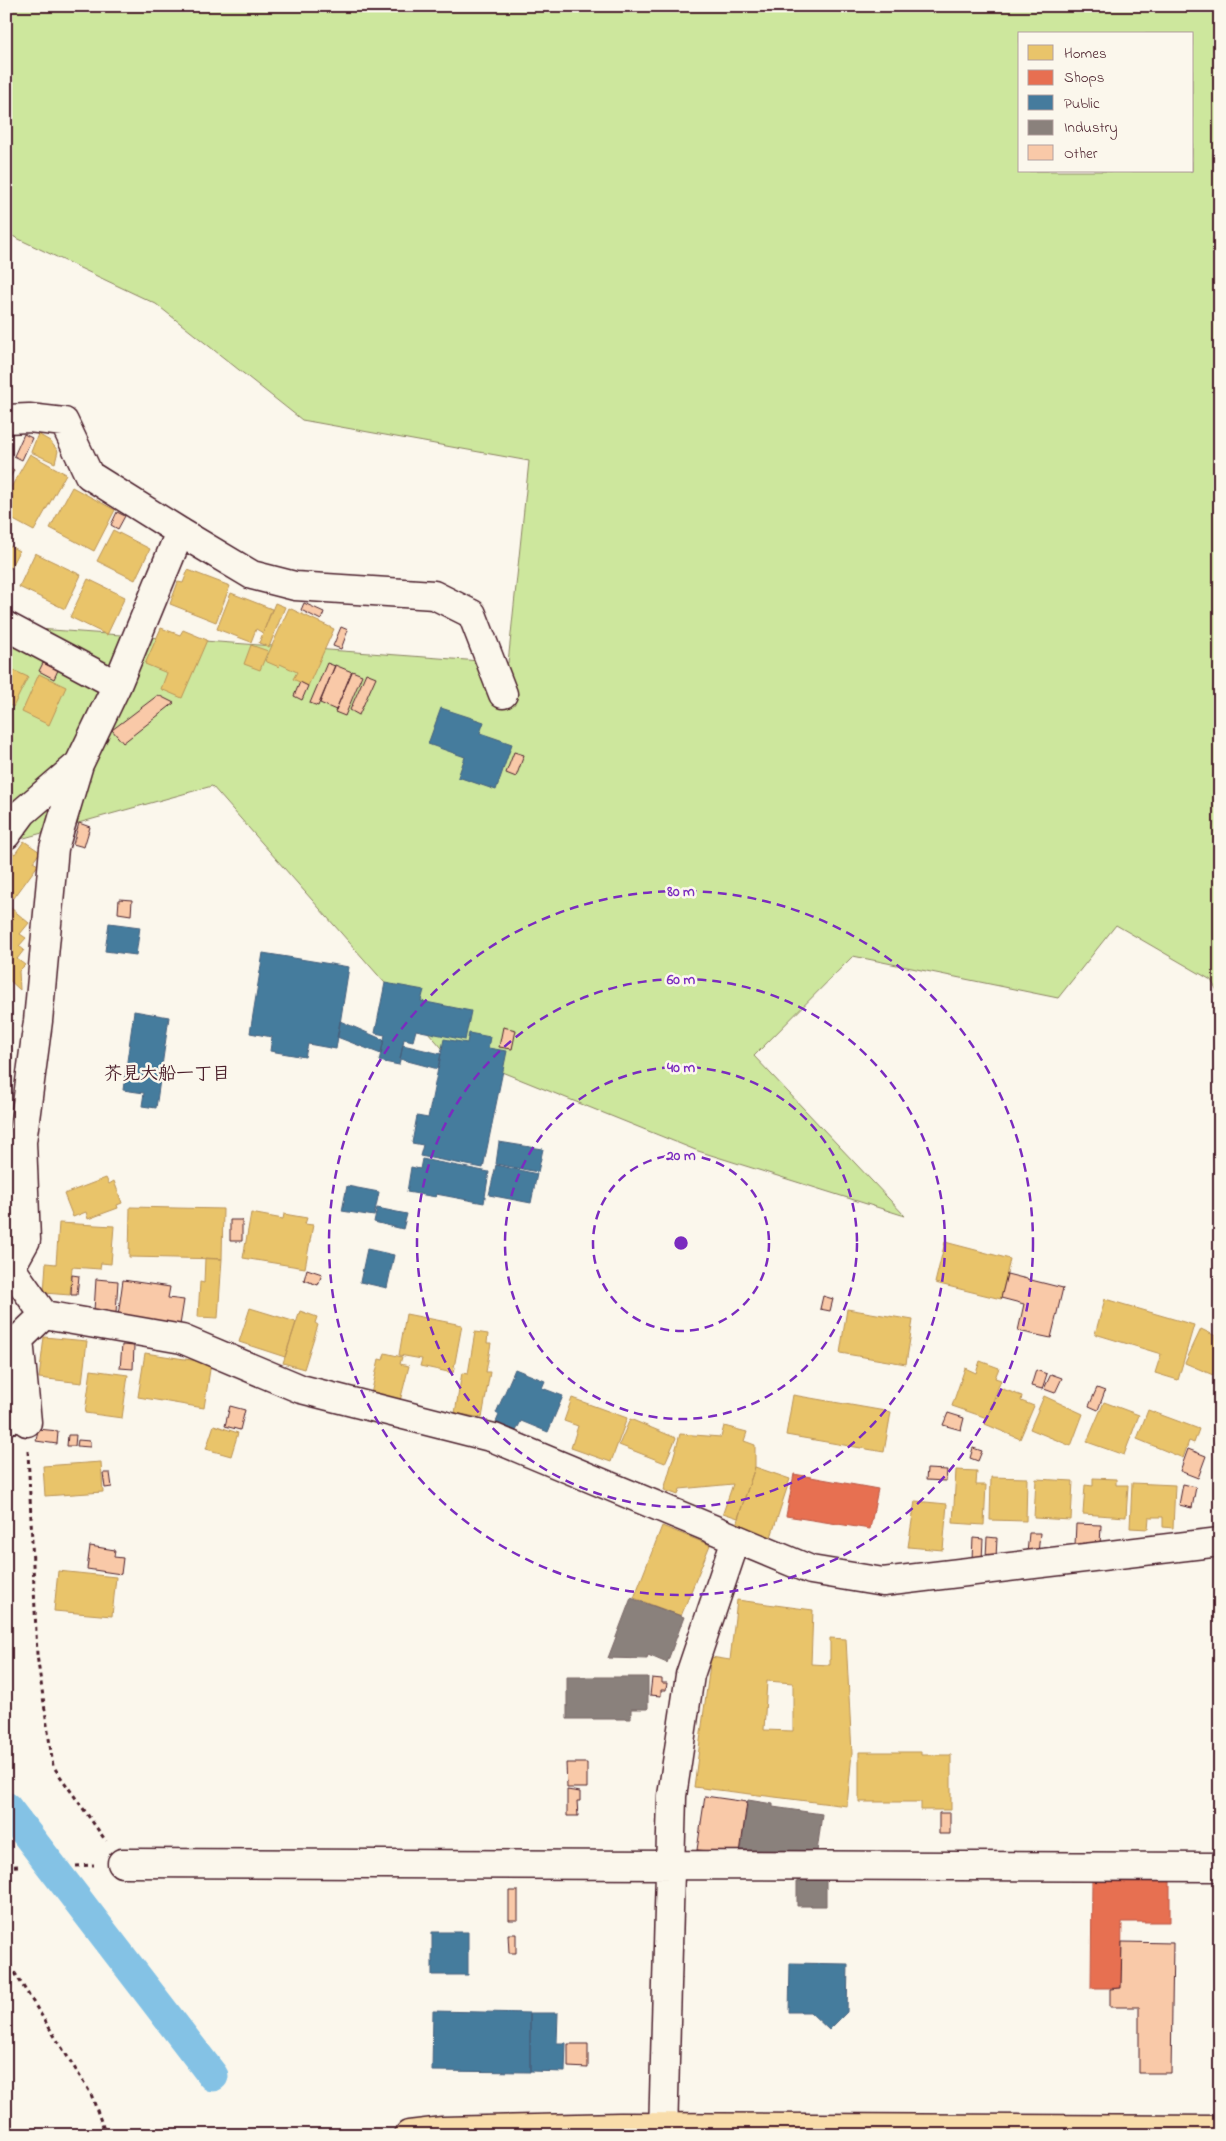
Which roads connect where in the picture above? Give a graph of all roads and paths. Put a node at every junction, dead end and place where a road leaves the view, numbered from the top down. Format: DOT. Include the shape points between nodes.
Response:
graph roads {
  1 [pos="6,419"];
  2 [pos="180,532"];
  3 [pos="6,626"];
  4 [pos="117,685"];
  5 [pos="503,694"];
  6 [pos="80,764"];
  7 [pos="6,835"];
  8 [pos="9,1264"];
  9 [pos="44,1315"];
  10 [pos="17,1424"];
  11 [pos="736,1539"];
  12 [pos="1220,1542"];
  13 [pos="122,1863"];
  14 [pos="18,1866"];
  15 [pos="669,1866"];
  16 [pos="1220,1867"];
  17 [pos="6,1868"];
  18 [pos="6,1959"];
  19 [pos="1220,2130"];
  20 [pos="663,2131"];
  21 [pos="106,2135"];
  22 [pos="410,2135"];
  1 -- 2 [label="street" via="64,422 89,475"];
  2 -- 4 [label="street"];
  2 -- 5 [label="street" via="252,575 295,586 434,595 472,614"];
  3 -- 4 [label="street"];
  4 -- 6 [label="street"];
  6 -- 7 [label="street" via="23,812"];
  6 -- 8 [label="street" via="54,848 38,1021 22,1142 26,1240"];
  8 -- 9 [label="street"];
  9 -- 10 [label="street" via="19,1339"];
  9 -- 11 [label="street" via="182,1339 301,1389 494,1438"];
  10 -- 13 [label="path" via="37,1655 52,1766"];
  11 -- 12 [label="street" via="810,1570 883,1582"];
  11 -- 15 [label="street" via="690,1675 672,1796"];
  13 -- 15 [label="street"];
  14 -- 17 [label="path"];
  15 -- 16 [label="street"];
  15 -- 20 [label="street"];
  18 -- 21 [label="path" via="91,2094"];
  19 -- 20 [label="main road"];
  20 -- 22 [label="main road" via="443,2131"];
}
